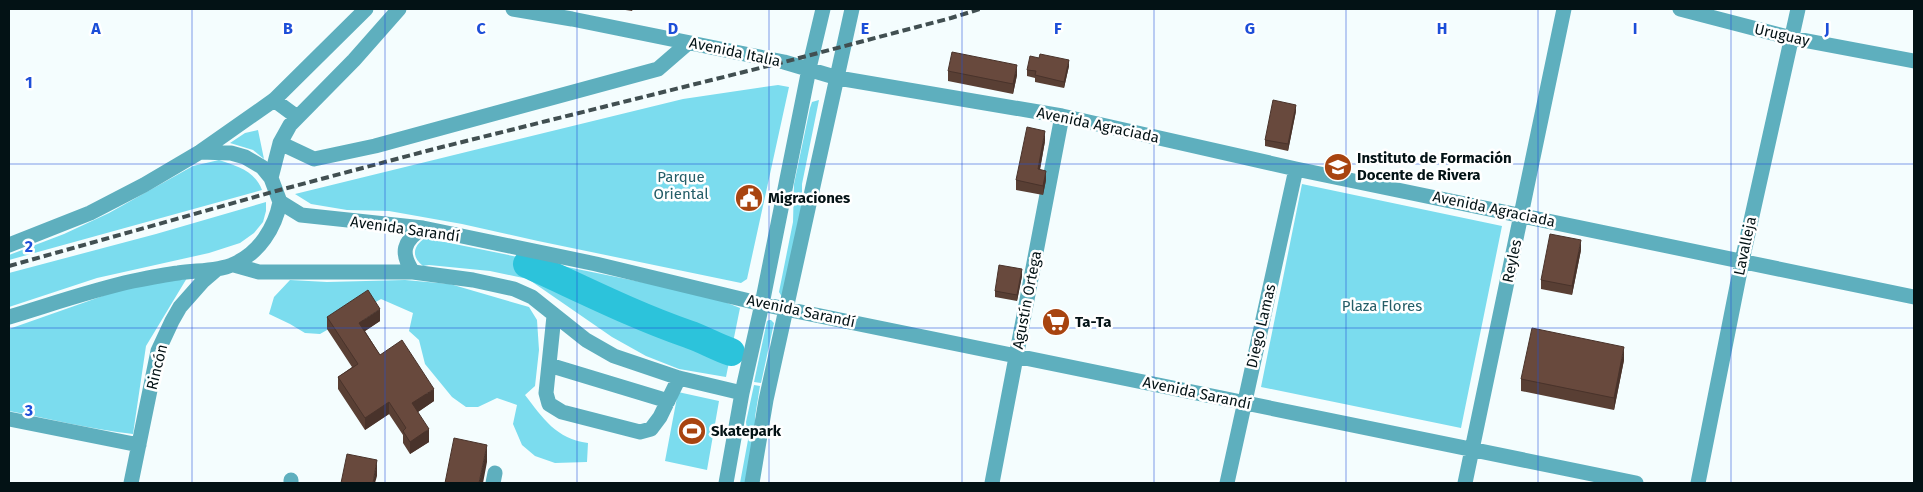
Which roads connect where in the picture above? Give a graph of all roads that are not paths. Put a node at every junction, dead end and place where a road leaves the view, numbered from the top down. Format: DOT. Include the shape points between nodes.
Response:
graph roads {
  1 [pos="366,9"];
  2 [pos="399,9"];
  3 [pos="513,9"];
  4 [pos="823,9"];
  5 [pos="852,9"];
  6 [pos="1564,9"];
  7 [pos="1680,9"];
  8 [pos="1798,9"];
  9 [pos="573,14"];
  10 [pos="1792,38"];
  11 [pos="688,42"];
  12 [pos="1914,61"];
  13 [pos="809,69"];
  14 [pos="838,78"];
  15 [pos="274,100"];
  16 [pos="1062,116"];
  17 [pos="297,117"];
  18 [pos="280,143"];
  19 [pos="200,152"];
  20 [pos="1296,169"];
  21 [pos="271,178"];
  22 [pos="280,202"];
  23 [pos="1522,215"];
  24 [pos="423,228"];
  25 [pos="9,245"];
  26 [pos="1742,260"];
  27 [pos="234,265"];
  28 [pos="217,269"];
  29 [pos="413,272"];
  30 [pos="1914,297"];
  31 [pos="762,304"];
  32 [pos="787,309"];
  33 [pos="554,316"];
  34 [pos="9,317"];
  35 [pos="1016,356"];
  36 [pos="549,365"];
  37 [pos="679,378"];
  38 [pos="742,393"];
  39 [pos="668,401"];
  40 [pos="1244,403"];
  41 [pos="9,419"];
  42 [pos="139,445"];
  43 [pos="1471,449"];
  44 [pos="131,483"];
  45 [pos="726,483"];
  46 [pos="752,483"];
  47 [pos="992,483"];
  48 [pos="1227,483"];
  49 [pos="1465,483"];
  50 [pos="1636,483"];
  51 [pos="1698,483"];
  1 -- 15 [label="street"];
  2 -- 17 [label="street"];
  3 -- 9 [label="street, Avenida Italia"];
  4 -- 13 [label="street"];
  5 -- 14 [label="street"];
  6 -- 23 [label="street, Reyles"];
  7 -- 10 [label="street, Uruguay"];
  8 -- 10 [label="street, Lavalleja"];
  9 -- 11 [label="street, Avenida Italia"];
  10 -- 12 [label="street, Uruguay"];
  10 -- 26 [label="street, Lavalleja"];
  11 -- 13 [label="street, Avenida Italia"];
  11 -- 18 [label="street" via="658,69 375,146 314,159"];
  13 -- 14 [label="street, Avenida Italia"];
  13 -- 31 [label="street"];
  14 -- 16 [label="street, Avenida Agraciada"];
  14 -- 32 [label="street"];
  15 -- 17 [label="street"];
  15 -- 19 [label="street"];
  16 -- 20 [label="street, Avenida Agraciada"];
  16 -- 35 [label="street, Agustín Ortega"];
  17 -- 18 [label="street"];
  18 -- 21 [label="street"];
  19 -- 21 [label="street" via="245,156 262,166"];
  19 -- 25 [label="street" via="90,213"];
  20 -- 23 [label="street, Avenida Agraciada"];
  20 -- 40 [label="street, Diego Lamas"];
  21 -- 22 [label="street"];
  22 -- 24 [label="street, Avenida Sarandí" via="300,214"];
  22 -- 27 [label="street" via="269,233"];
  23 -- 26 [label="street, Avenida Agraciada"];
  23 -- 43 [label="street, Reyles"];
  24 -- 29 [label="street" via="411,236 405,247 406,261"];
  24 -- 31 [label="street, Avenida Sarandí" via="596,264"];
  26 -- 30 [label="street, Avenida Agraciada"];
  26 -- 51 [label="street, Lavalleja"];
  27 -- 28 [label="street"];
  27 -- 29 [label="street" via="259,272"];
  28 -- 34 [label="street" via="128,282"];
  28 -- 42 [label="street, Rincón" via="190,294 158,351"];
  29 -- 33 [label="street" via="514,289 532,297"];
  31 -- 32 [label="street, Avenida Sarandí"];
  31 -- 38 [label="street"];
  32 -- 35 [label="street, Avenida Sarandí"];
  32 -- 46 [label="street" via="766,400"];
  33 -- 36 [label="street"];
  33 -- 37 [label="street" via="614,356"];
  35 -- 40 [label="street, Avenida Sarandí"];
  35 -- 47 [label="street, Agustín Ortega"];
  36 -- 39 [label="street"];
  36 -- 39 [label="street" via="546,393 549,404 562,412 640,432 651,429"];
  37 -- 38 [label="street"];
  37 -- 39 [label="street"];
  38 -- 45 [label="street"];
  40 -- 43 [label="street, Avenida Sarandí"];
  40 -- 48 [label="street, Diego Lamas"];
  41 -- 42 [label="street"];
  42 -- 44 [label="street, Rincón"];
  43 -- 49 [label="street, Reyles"];
  43 -- 50 [label="street, Avenida Sarandí"];
}
